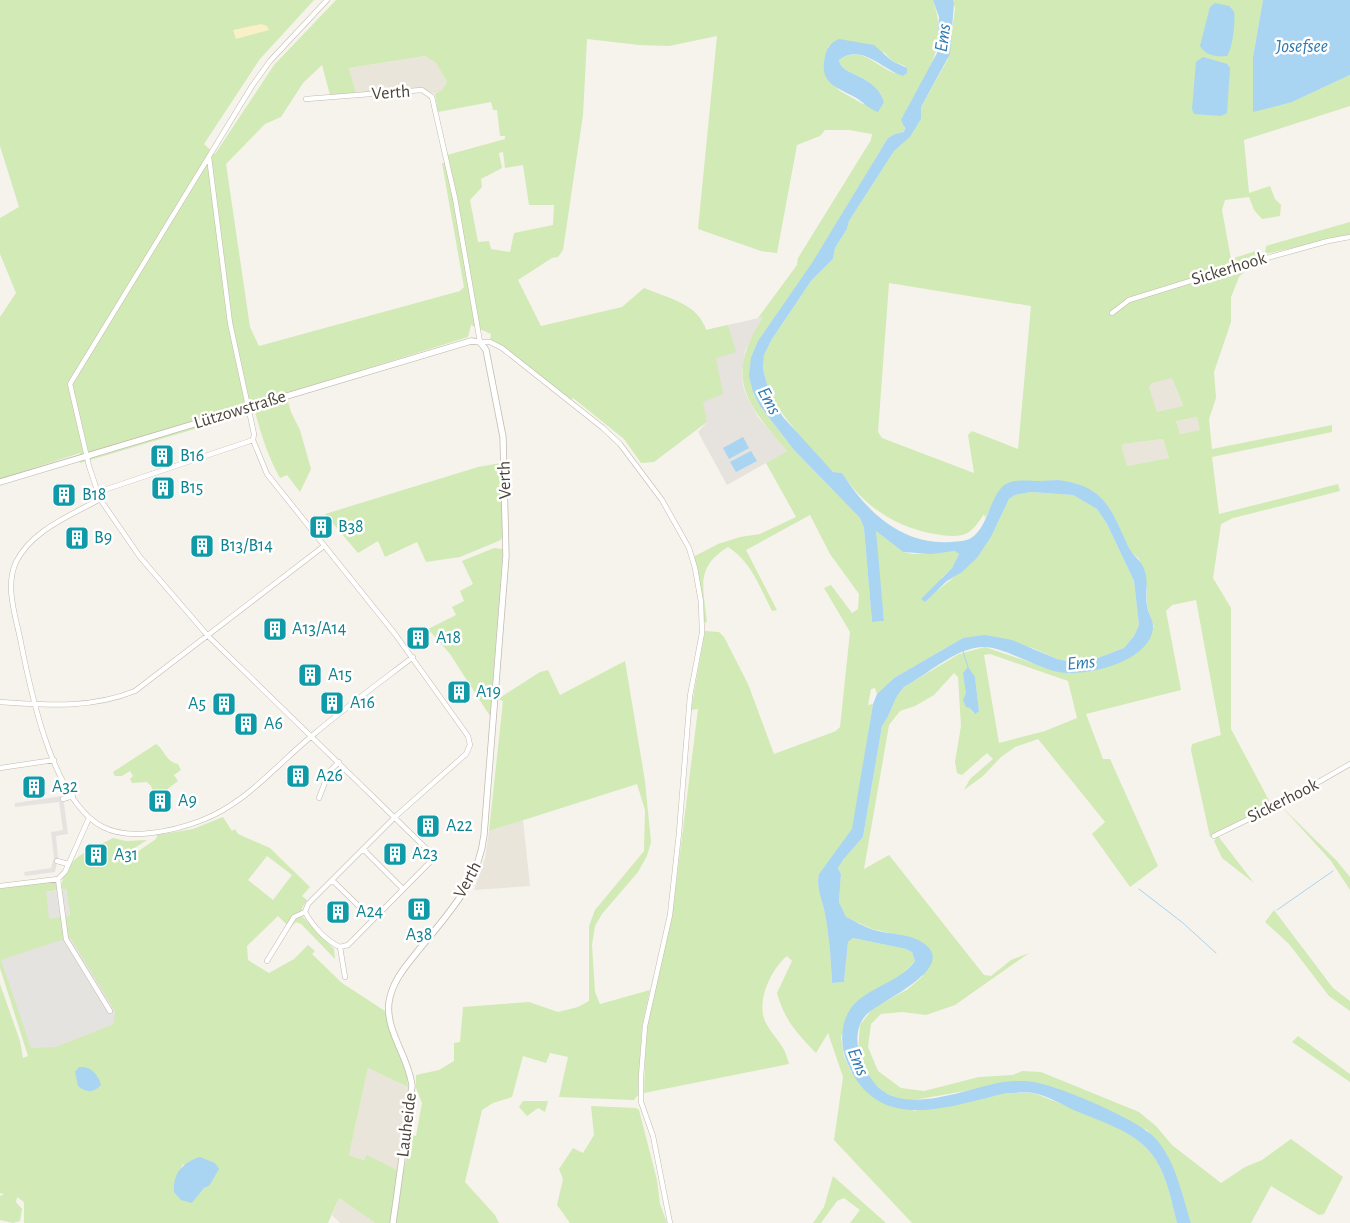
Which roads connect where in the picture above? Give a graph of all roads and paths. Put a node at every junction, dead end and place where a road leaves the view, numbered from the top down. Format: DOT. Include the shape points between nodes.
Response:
graph roads {
  1 [pos="328,0"];
  2 [pos="306,100"];
  3 [pos="209,157"];
  4 [pos="1350,238"];
  5 [pos="1112,313"];
  6 [pos="480,342"];
  7 [pos="248,408"];
  8 [pos="253,440"];
  9 [pos="86,457"];
  10 [pos="0,482"];
  11 [pos="98,492"];
  12 [pos="100,499"];
  13 [pos="324,546"];
  14 [pos="208,636"];
  15 [pos="413,657"];
  16 [pos="0,702"];
  17 [pos="33,704"];
  18 [pos="312,736"];
  19 [pos="54,760"];
  20 [pos="339,762"];
  21 [pos="1350,764"];
  22 [pos="0,768"];
  23 [pos="73,796"];
  24 [pos="319,798"];
  25 [pos="63,799"];
  26 [pos="396,816"];
  27 [pos="90,818"];
  28 [pos="1214,836"];
  29 [pos="363,849"];
  30 [pos="58,861"];
  31 [pos="68,864"];
  32 [pos="58,879"];
  33 [pos="332,880"];
  34 [pos="0,886"];
  35 [pos="403,889"];
  36 [pos="305,912"];
  37 [pos="373,920"];
  38 [pos="340,948"];
  39 [pos="267,961"];
  40 [pos="401,973"];
  41 [pos="345,977"];
  42 [pos="110,1012"];
  43 [pos="393,1223"];
  44 [pos="670,1223"];
  1 -- 3 [label="street" via="264,69"];
  2 -- 6 [label="street, Verth" via="422,90 432,96 455,198"];
  3 -- 7 [label="street" via="230,323"];
  3 -- 9 [label="street" via="70,380"];
  4 -- 5 [label="street, Sickerhook" via="1328,241 1129,300"];
  6 -- 7 [label="street, Lützowstraße" via="471,341"];
  6 -- 40 [label="street, Verth" via="489,361 502,437 506,533 483,849 475,874 465,890"];
  6 -- 44 [label="street" via="490,342 502,348 612,436 662,500 689,548 696,568 702,634 690,696 670,914 645,1026 640,1077 641,1102 653,1136"];
  7 -- 8 [label="street"];
  7 -- 9 [label="street, Lützowstraße"];
  8 -- 11 [label="street"];
  8 -- 13 [label="street" via="267,474"];
  9 -- 10 [label="street, Lützowstraße"];
  9 -- 11 [label="street"];
  11 -- 12 [label="street"];
  12 -- 14 [label="street" via="140,557"];
  12 -- 17 [label="street" via="35,537 13,570 10,589"];
  13 -- 14 [label="street"];
  13 -- 15 [label="street"];
  14 -- 17 [label="street" via="135,691 114,700 74,706"];
  14 -- 18 [label="street"];
  15 -- 18 [label="street"];
  15 -- 26 [label="street" via="468,736 470,745 466,754"];
  16 -- 17 [label="street"];
  17 -- 19 [label="street"];
  18 -- 20 [label="street"];
  18 -- 27 [label="street" via="242,798 200,821 177,828 127,834 103,827"];
  19 -- 22 [label="street"];
  19 -- 23 [label="street"];
  20 -- 24 [label="street" via="328,772"];
  20 -- 26 [label="street"];
  21 -- 28 [label="street, Sickerhook" via="1282,803"];
  23 -- 25 [label="street"];
  23 -- 27 [label="street"];
  26 -- 29 [label="street"];
  26 -- 35 [label="street" via="435,856"];
  27 -- 31 [label="street"];
  29 -- 33 [label="street"];
  29 -- 35 [label="street"];
  30 -- 31 [label="street"];
  31 -- 32 [label="street"];
  32 -- 34 [label="street"];
  32 -- 42 [label="street" via="66,939"];
  33 -- 36 [label="street" via="308,904"];
  33 -- 37 [label="street"];
  35 -- 37 [label="street"];
  36 -- 38 [label="street" via="309,920"];
  36 -- 39 [label="street" via="294,917"];
  37 -- 38 [label="street" via="348,945"];
  38 -- 41 [label="street"];
  40 -- 43 [label="street, Lauheide" via="391,993 389,1010 393,1029 410,1070 412,1086"];
}
